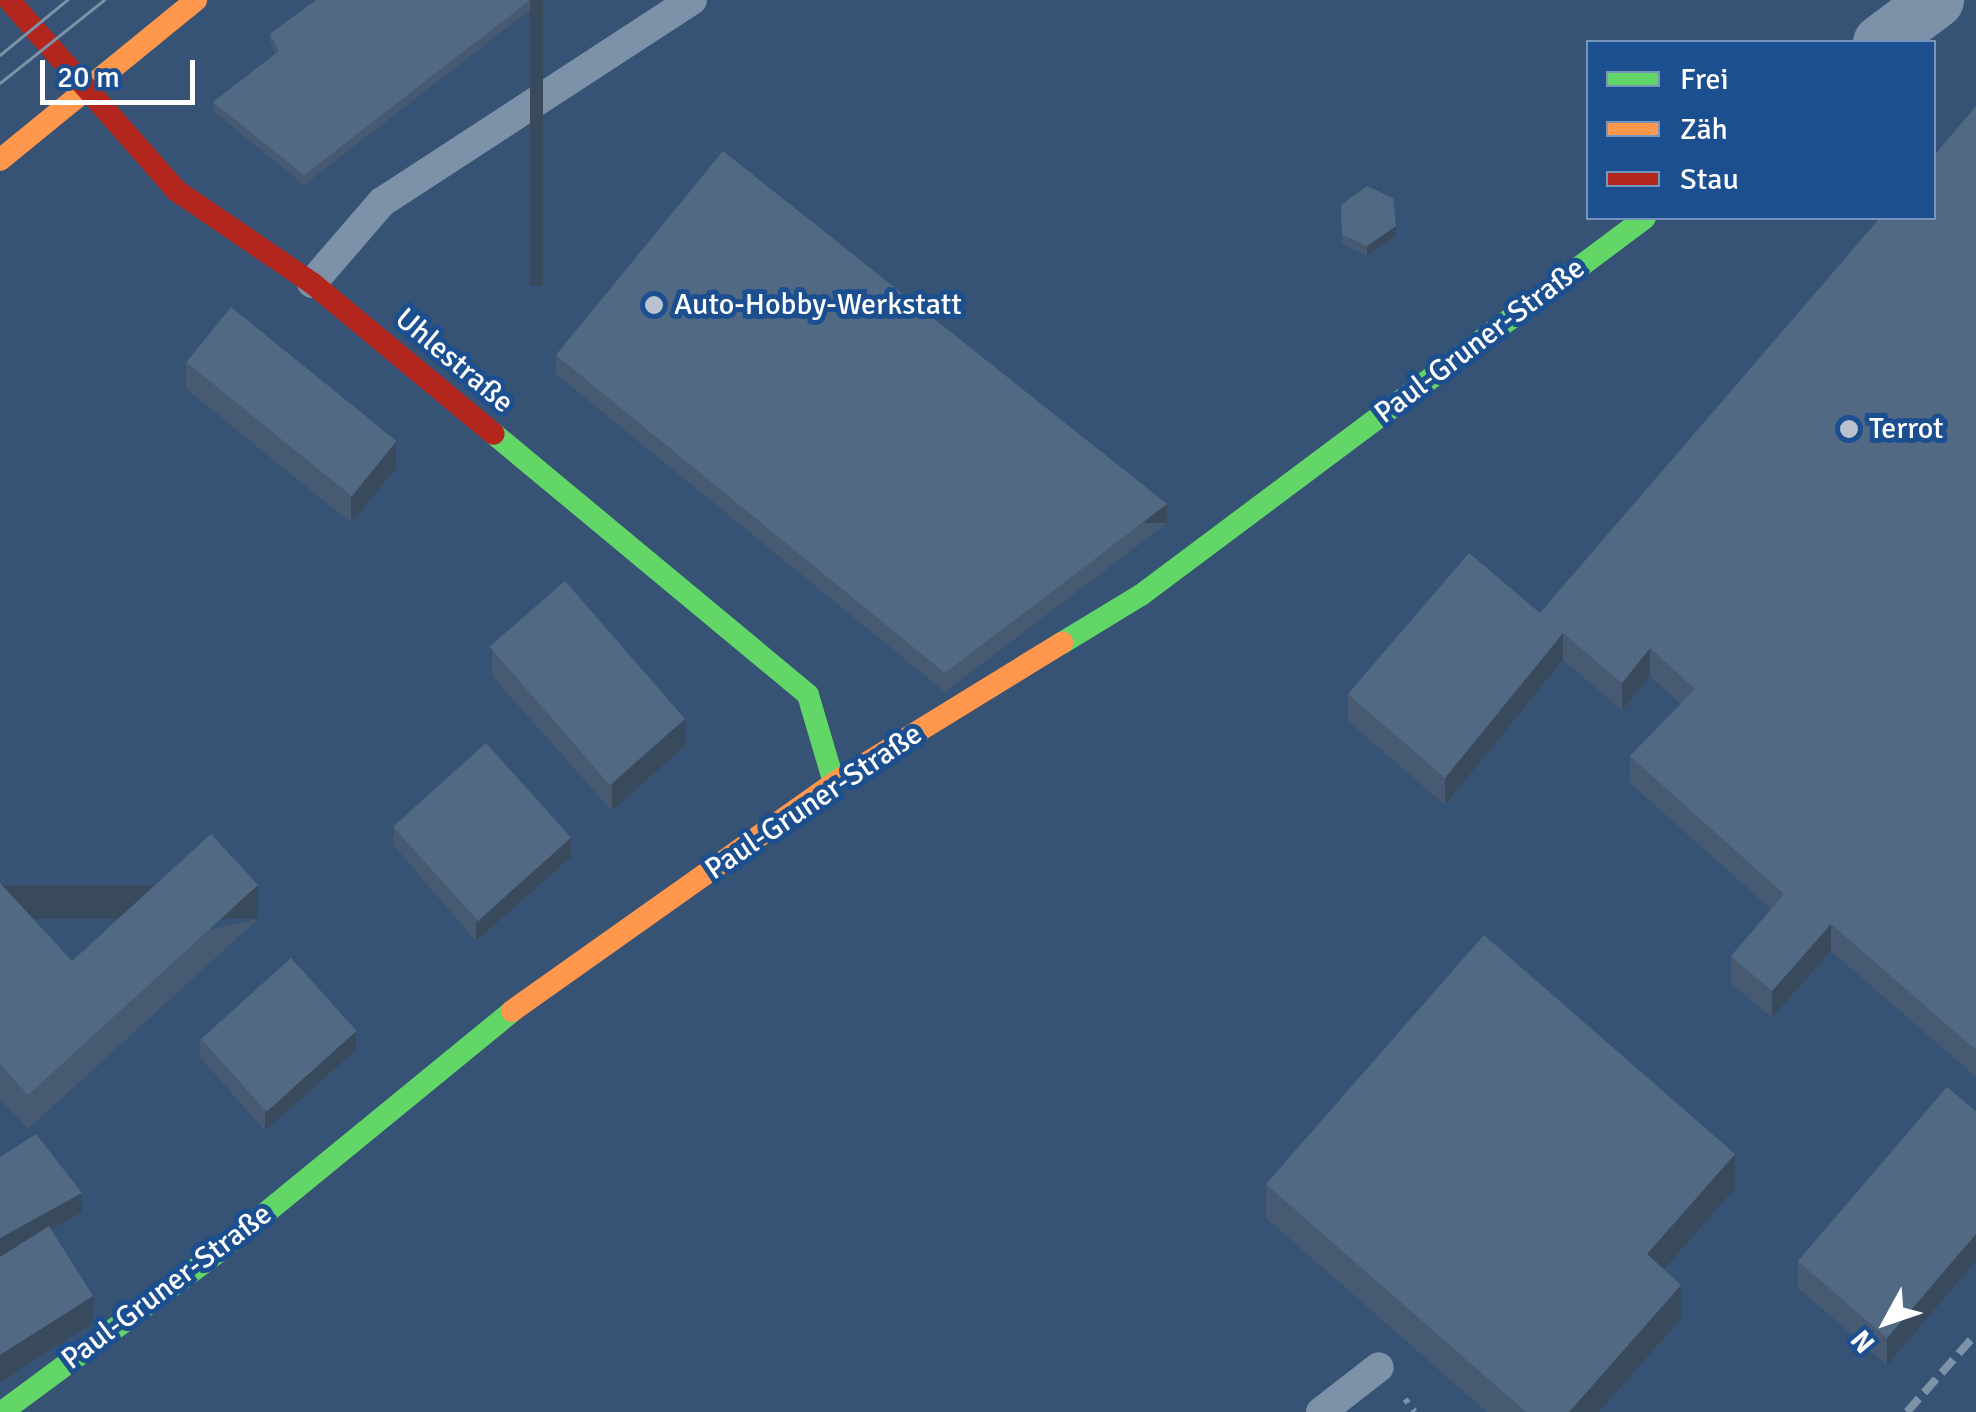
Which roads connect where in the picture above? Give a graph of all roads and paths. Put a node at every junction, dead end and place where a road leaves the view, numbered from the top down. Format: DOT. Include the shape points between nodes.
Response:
graph roads {
  1 [pos="9,0"];
  2 [pos="196,0"];
  3 [pos="692,0"];
  4 [pos="1936,0"];
  5 [pos="1883,40"];
  6 [pos="82,92"];
  7 [pos="0,160"];
  8 [pos="1643,220"];
  9 [pos="312,282"];
  10 [pos="834,783"];
  11 [pos="1380,1367"];
  12 [pos="2,1412"];
  13 [pos="1321,1412"];
  1 -- 6 [label="street, Uhlestraße"];
  2 -- 6 [label="street"];
  3 -- 9 [label="lane" via="382,202"];
  4 -- 5 [label="street"];
  6 -- 7 [label="street"];
  6 -- 9 [label="street, Uhlestraße" via="178,191"];
  8 -- 10 [label="street, Paul-Gruner-Straße" via="1141,594"];
  9 -- 10 [label="street, Uhlestraße" via="808,695"];
  10 -- 12 [label="street, Paul-Gruner-Straße" via="467,1043 218,1252"];
  11 -- 13 [label="lane"];
}
